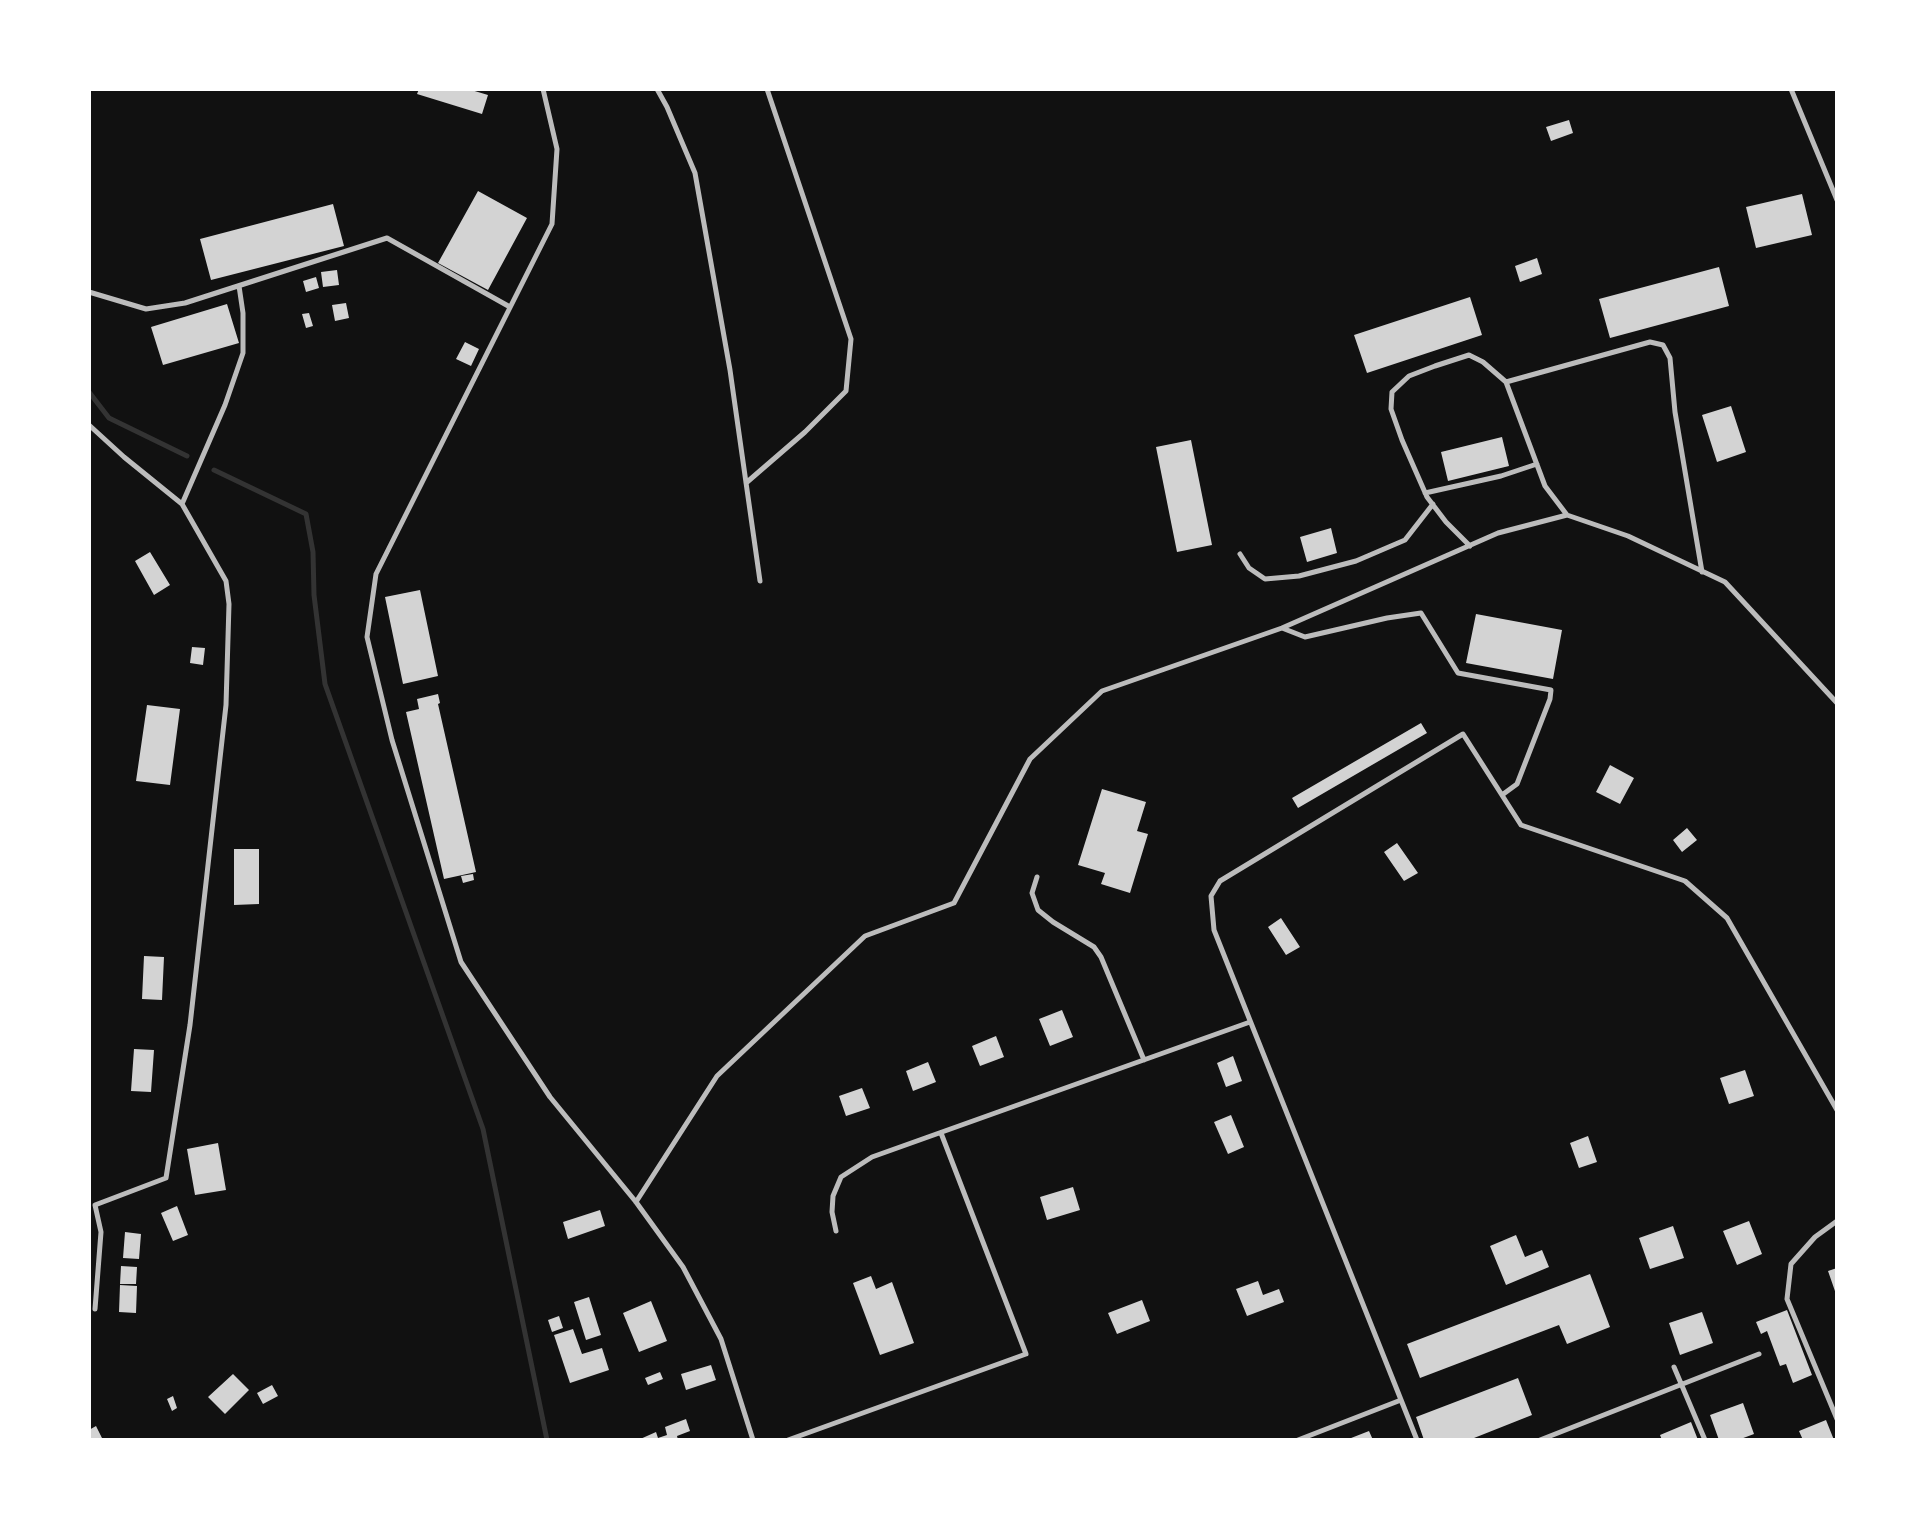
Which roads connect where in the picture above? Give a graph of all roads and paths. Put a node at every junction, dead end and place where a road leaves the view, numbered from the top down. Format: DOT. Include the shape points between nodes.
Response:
graph roads {
  1 [pos="543,89"];
  2 [pos="657,89"];
  3 [pos="767,89"];
  4 [pos="1791,89"];
  5 [pos="1837,200"];
  6 [pos="239,286"];
  7 [pos="89,292"];
  8 [pos="510,307"];
  9 [pos="1506,382"];
  10 [pos="89,425"];
  11 [pos="1537,464"];
  12 [pos="746,484"];
  13 [pos="1425,493"];
  14 [pos="1433,504"];
  15 [pos="182,505"];
  16 [pos="1567,515"];
  17 [pos="1470,546"];
  18 [pos="1240,554"];
  19 [pos="1702,572"];
  20 [pos="760,581"];
  21 [pos="1282,628"];
  22 [pos="1837,703"];
  23 [pos="1502,795"];
  24 [pos="1037,877"];
  25 [pos="1251,1022"];
  26 [pos="1144,1060"];
  27 [pos="1837,1110"];
  28 [pos="941,1133"];
  29 [pos="636,1202"];
  30 [pos="1837,1221"];
  31 [pos="836,1231"];
  32 [pos="95,1309"];
  33 [pos="1759,1354"];
  34 [pos="1674,1367"];
  35 [pos="1682,1385"];
  36 [pos="1401,1400"];
  37 [pos="1837,1419"];
  38 [pos="752,1440"];
  39 [pos="788,1440"];
  40 [pos="1298,1440"];
  41 [pos="1417,1440"];
  42 [pos="1540,1440"];
  43 [pos="1705,1440"];
  1 -- 8 [label="lane" via="557,149 552,224"];
  2 -- 12 [label="lane" via="695,173"];
  3 -- 12 [label="lane" via="851,339 846,391"];
  4 -- 5 [label="lane"];
  6 -- 7 [label="lane" via="185,303 146,309"];
  6 -- 8 [label="lane" via="387,238"];
  6 -- 15 [label="lane" via="243,353"];
  8 -- 29 [label="lane" via="376,575 367,637 392,740 461,962 550,1097"];
  9 -- 11 [label="lane"];
  9 -- 13 [label="lane" via="1469,355 1409,376 1392,392 1391,409"];
  9 -- 19 [label="lane" via="1650,342 1663,345 1670,358"];
  10 -- 15 [label="lane"];
  11 -- 13 [label="lane"];
  11 -- 16 [label="lane" via="1545,486"];
  12 -- 20 [label="lane"];
  13 -- 14 [label="lane"];
  14 -- 17 [label="lane"];
  14 -- 18 [label="lane" via="1405,540 1356,561 1299,576 1265,579 1249,568"];
  15 -- 32 [label="lane" via="226,581 226,705 190,1025 166,1178 95,1205 101,1232"];
  16 -- 17 [label="lane" via="1498,533"];
  16 -- 19 [label="lane" via="1628,536"];
  17 -- 21 [label="lane"];
  19 -- 22 [label="lane" via="1726,582"];
  21 -- 23 [label="lane" via="1305,636 1421,613 1458,673 1551,690 1517,784"];
  21 -- 29 [label="lane" via="1102,691 1030,760 954,903 865,936 717,1076"];
  23 -- 25 [label="lane" via="1463,734 1220,881 1211,895 1214,930"];
  23 -- 27 [label="lane" via="1521,825 1685,881 1727,918"];
  24 -- 26 [label="lane" via="1032,893 1038,910 1094,947"];
  25 -- 26 [label="lane"];
  25 -- 36 [label="lane"];
  26 -- 28 [label="lane"];
  28 -- 31 [label="lane" via="872,1157 841,1177 833,1196"];
  28 -- 39 [label="lane" via="1026,1354"];
  29 -- 38 [label="lane" via="683,1267 720,1339"];
  30 -- 37 [label="lane" via="1791,1264 1787,1299"];
  33 -- 35 [label="lane"];
  34 -- 35 [label="lane"];
  35 -- 42 [label="lane"];
  35 -- 43 [label="lane"];
  36 -- 40 [label="lane"];
  36 -- 41 [label="lane"];
}
